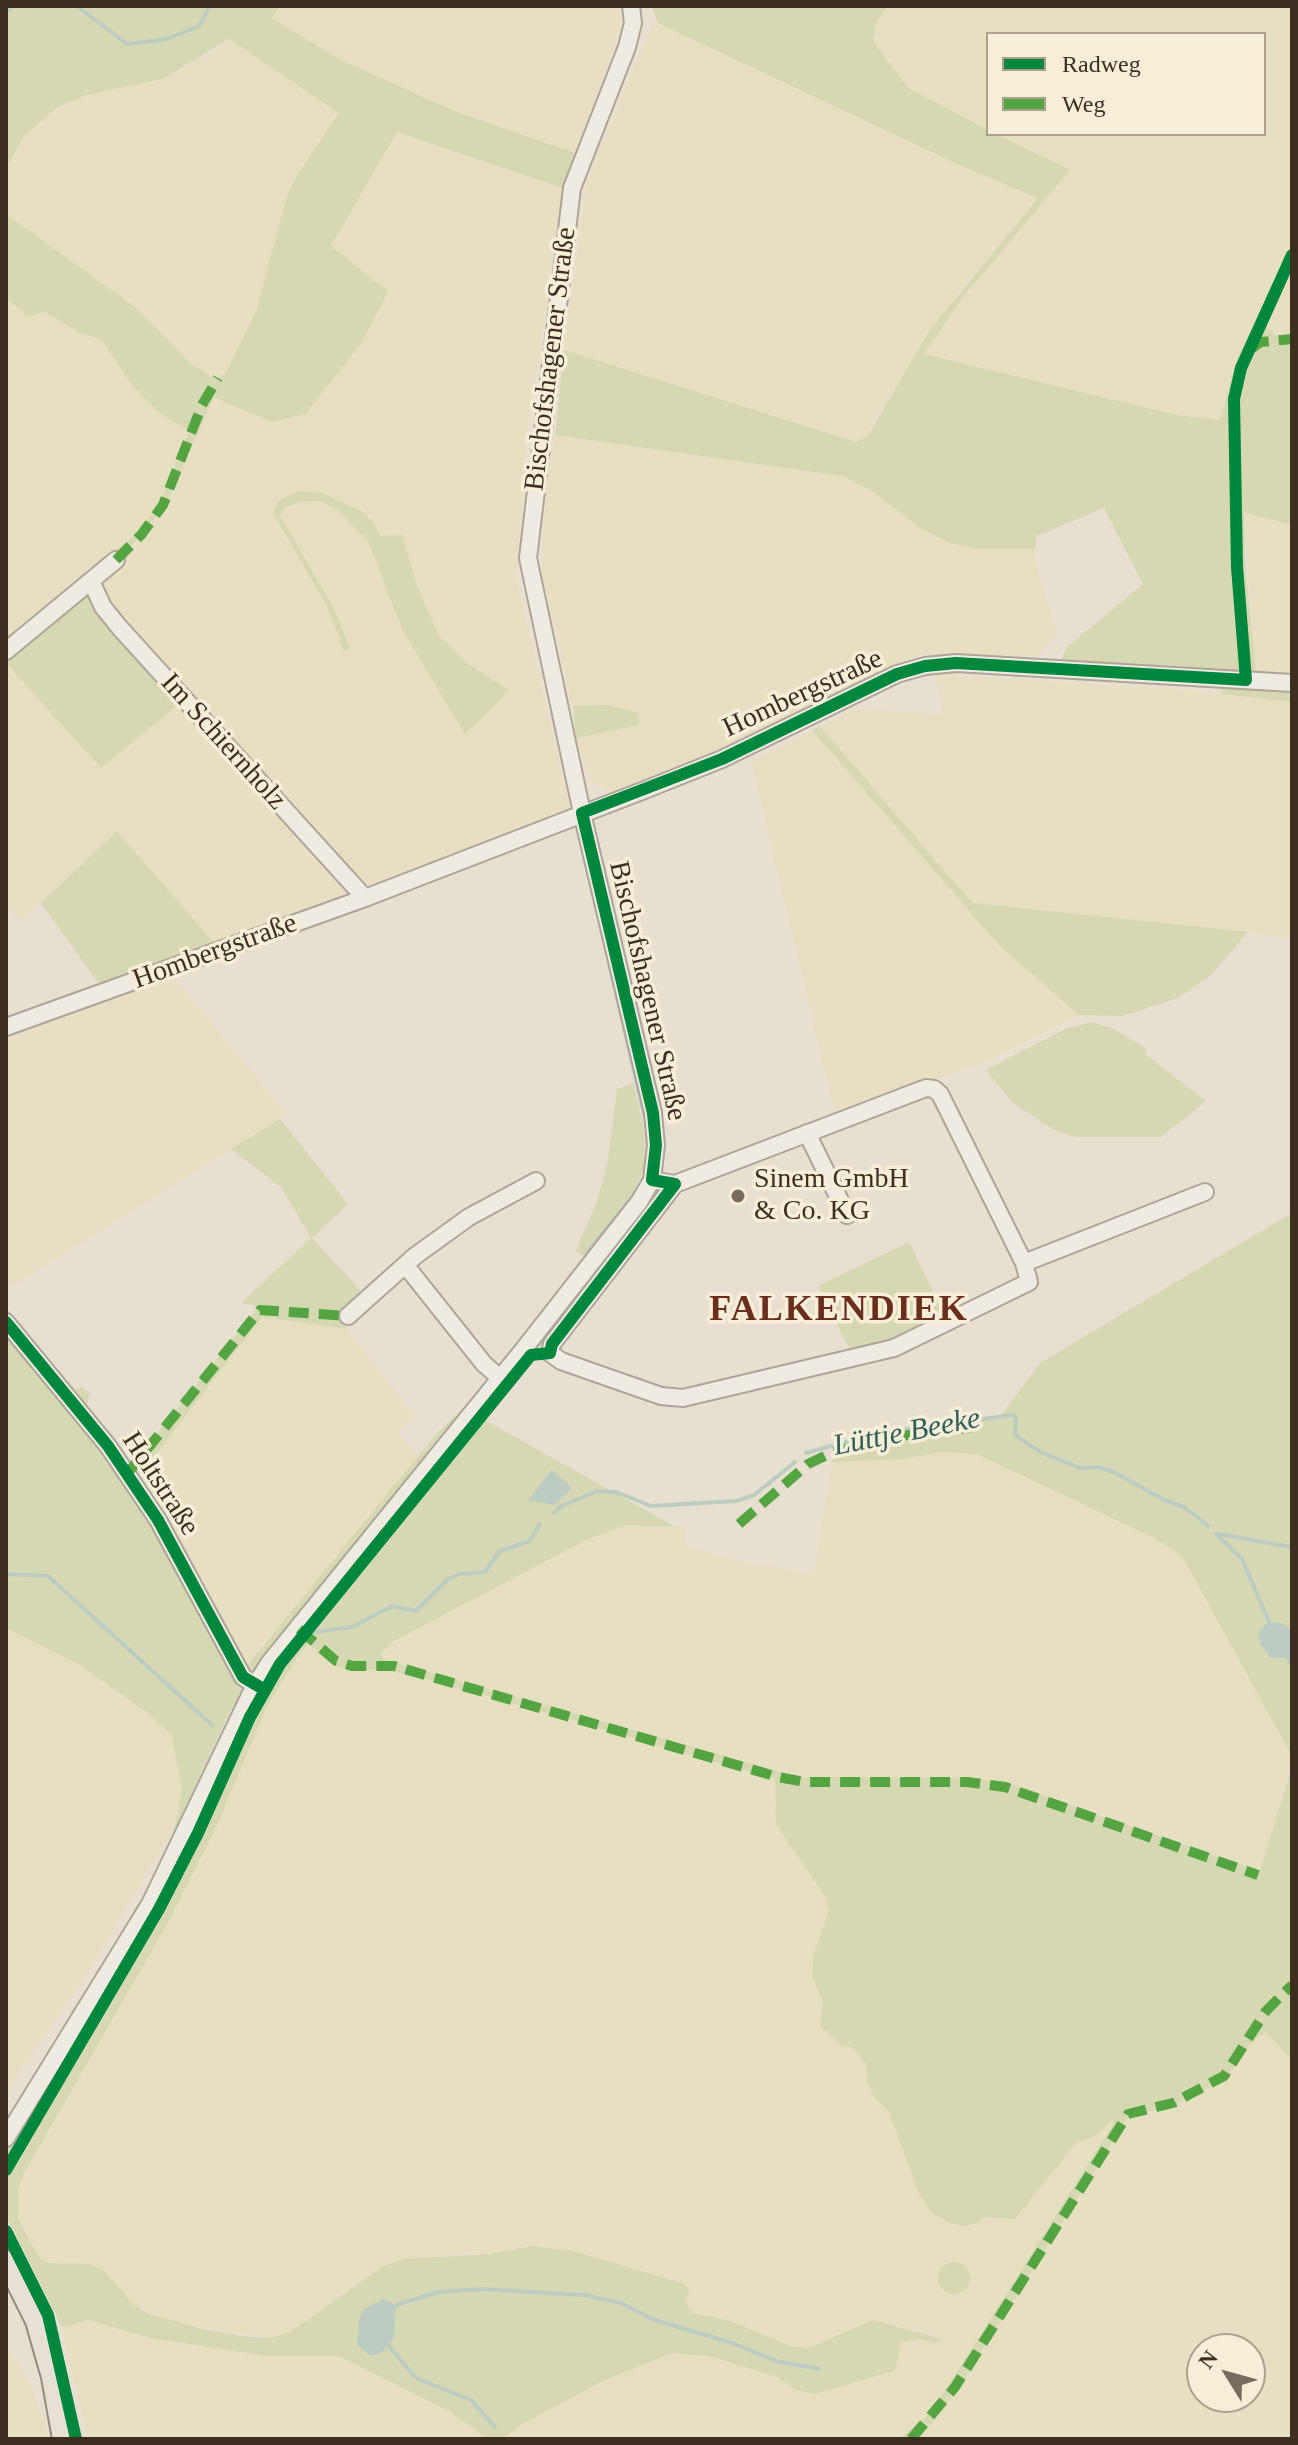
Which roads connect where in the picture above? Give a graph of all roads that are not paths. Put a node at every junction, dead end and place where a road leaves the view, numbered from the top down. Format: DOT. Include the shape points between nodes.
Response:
graph roads {
  1 [pos="631,6"];
  2 [pos="116,560"];
  3 [pos="91,581"];
  4 [pos="6,651"];
  5 [pos="1292,683"];
  6 [pos="582,813"];
  7 [pos="365,898"];
  8 [pos="6,1027"];
  9 [pos="807,1133"];
  10 [pos="652,1180"];
  11 [pos="536,1181"];
  12 [pos="675,1184"];
  13 [pos="1205,1192"];
  14 [pos="847,1215"];
  15 [pos="1024,1263"];
  16 [pos="406,1266"];
  17 [pos="348,1316"];
  18 [pos="6,1322"];
  19 [pos="500,1378"];
  20 [pos="255,1685"];
  21 [pos="6,2138"];
  22 [pos="6,2261"];
  23 [pos="63,2439"];
  1 -- 6 [label="street, Bischofshagener Straße" via="627,47 572,188 528,536 529,579"];
  2 -- 3 [label="street"];
  3 -- 4 [label="street"];
  3 -- 7 [label="street, Im Schiernholz" via="120,628"];
  5 -- 6 [label="street, Hombergstraße" via="925,666 897,674 722,759"];
  6 -- 7 [label="street, Hombergstraße"];
  6 -- 10 [label="street, Bischofshagener Straße" via="653,1113"];
  7 -- 8 [label="street, Hombergstraße"];
  9 -- 12 [label="street"];
  9 -- 14 [label="street"];
  9 -- 15 [label="street" via="934,1089"];
  10 -- 12 [label="street"];
  10 -- 19 [label="street, Bischofshagener Straße"];
  11 -- 16 [label="street" via="469,1217"];
  12 -- 15 [label="street" via="552,1344 553,1357 661,1396 683,1398 903,1345 1025,1287 1030,1276"];
  13 -- 15 [label="street"];
  16 -- 17 [label="street"];
  16 -- 19 [label="street"];
  18 -- 20 [label="street, Holtstraße" via="108,1446 158,1520 243,1677"];
  19 -- 20 [label="street, Bischofshagener Straße" via="296,1626"];
  20 -- 21 [label="street, Bischofshagener Straße" via="150,1904"];
  22 -- 23 [label="main road" via="33,2313"];
}
